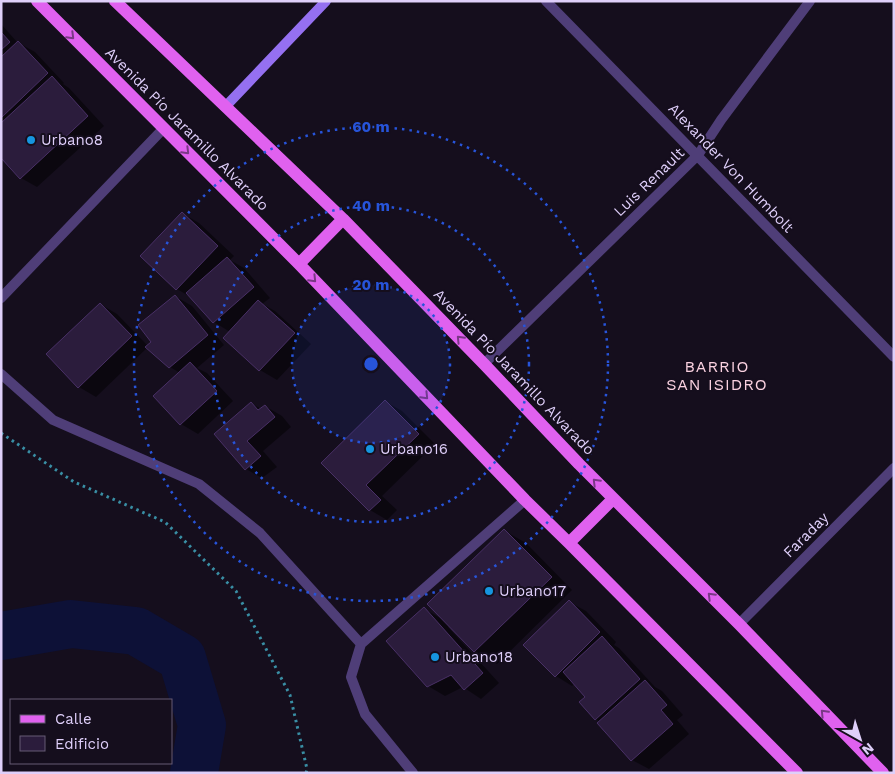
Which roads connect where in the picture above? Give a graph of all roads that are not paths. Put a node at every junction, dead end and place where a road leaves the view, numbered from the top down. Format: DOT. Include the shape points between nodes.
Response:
graph roads {
  1 [pos="115,1"];
  2 [pos="326,1"];
  3 [pos="546,1"];
  4 [pos="810,1"];
  5 [pos="38,2"];
  6 [pos="225,107"];
  7 [pos="164,128"];
  8 [pos="698,155"];
  9 [pos="343,219"];
  10 [pos="299,264"];
  11 [pos="1,298"];
  12 [pos="894,357"];
  13 [pos="484,364"];
  14 [pos="1,374"];
  15 [pos="894,468"];
  16 [pos="613,499"];
  17 [pos="525,500"];
  18 [pos="569,543"];
  19 [pos="739,624"];
  20 [pos="361,644"];
  21 [pos="878,771"];
  22 [pos="413,773"];
  23 [pos="797,773"];
  1 -- 6 [label="main road, Avenida Pío Jaramillo Alvarado"];
  2 -- 6 [label="street"];
  3 -- 8 [label="street, Alexander Von Humbolt"];
  4 -- 8 [label="street, Luis Renault"];
  5 -- 7 [label="main road, Avenida Pío Jaramillo Alvarado, one-way"];
  6 -- 9 [label="main road, Avenida Pío Jaramillo Alvarado"];
  7 -- 10 [label="main road, Avenida Pío Jaramillo Alvarado, one-way"];
  7 -- 11 [label="street"];
  8 -- 12 [label="street, Alexander Von Humbolt"];
  8 -- 13 [label="street, Luis Renault"];
  9 -- 10 [label="main road"];
  13 -- 9 [label="main road, Avenida Pío Jaramillo Alvarado, one-way"];
  10 -- 17 [label="main road, Avenida Pío Jaramillo Alvarado, one-way"];
  16 -- 13 [label="main road, Avenida Pío Jaramillo Alvarado, one-way"];
  14 -- 20 [label="street" via="53,420 199,484 260,533"];
  15 -- 19 [label="street, Faraday"];
  16 -- 18 [label="main road"];
  19 -- 16 [label="main road, Avenida Pío Jaramillo Alvarado, one-way"];
  17 -- 18 [label="main road, Avenida Pío Jaramillo Alvarado"];
  17 -- 20 [label="street"];
  18 -- 23 [label="main road, Avenida Pío Jaramillo Alvarado"];
  21 -- 19 [label="main road, Avenida Pío Jaramillo Alvarado, one-way"];
  20 -- 22 [label="street" via="350,677 365,714"];
}
